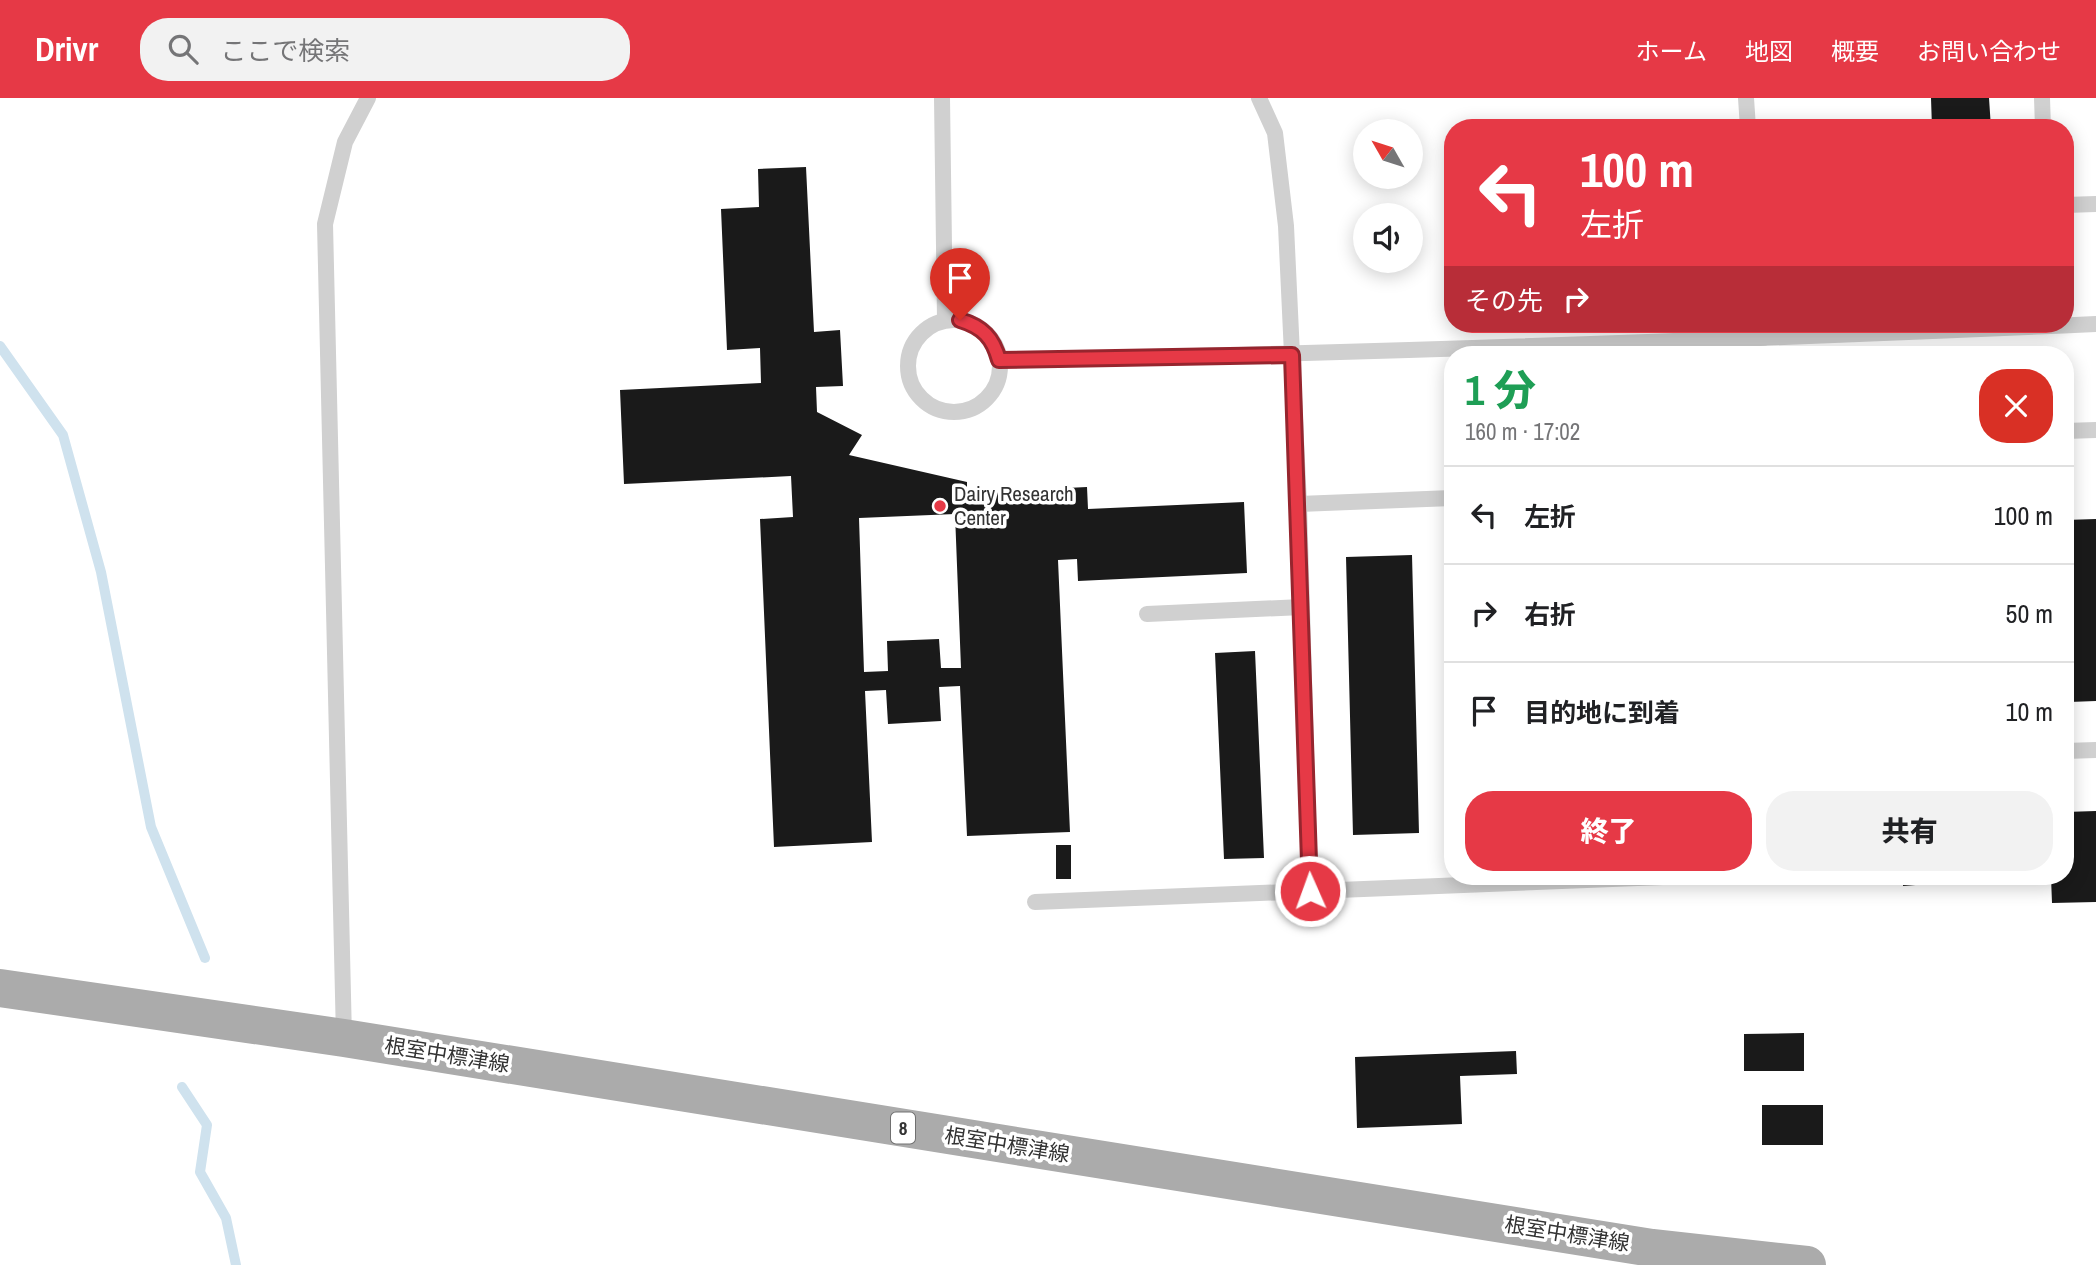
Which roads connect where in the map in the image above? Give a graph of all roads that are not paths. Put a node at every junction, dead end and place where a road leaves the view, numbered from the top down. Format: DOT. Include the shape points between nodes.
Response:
graph roads {
  1 [pos="368,98"];
  2 [pos="942,98"];
  3 [pos="1259,98"];
  4 [pos="1746,98"];
  5 [pos="2042,98"];
  6 [pos="1747,119"];
  7 [pos="2043,119"];
  8 [pos="2096,204"];
  9 [pos="2074,205"];
  10 [pos="945,320"];
  11 [pos="2096,324"];
  12 [pos="2074,325"];
  13 [pos="1893,333"];
  14 [pos="1758,339"];
  15 [pos="1554,346"];
  16 [pos="1444,350"];
  17 [pos="1292,355"];
  18 [pos="999,360"];
  19 [pos="2096,430"];
  20 [pos="2074,431"];
  21 [pos="1444,498"];
  22 [pos="1298,505"];
  23 [pos="1302,607"];
  24 [pos="1147,614"];
  25 [pos="2096,750"];
  26 [pos="2074,751"];
  27 [pos="1444,882"];
  28 [pos="1310,891"];
  29 [pos="1035,902"];
  30 [pos="0,988"];
  31 [pos="344,1038"];
  32 [pos="1807,1265"];
  1 -- 31 [label="lane" via="345,142 326,224"];
  2 -- 10 [label="lane"];
  3 -- 17 [label="lane" via="1275,133 1286,226"];
  4 -- 6 [label="lane"];
  5 -- 7 [label="lane"];
  8 -- 9 [label="lane"];
  10 -- 18 [label="lane" via="967,322 987,333"];
  10 -- 18 [label="lane" via="918,335 907,362 915,391 926,403 955,412 976,405 993,390"];
  11 -- 12 [label="lane"];
  13 -- 14 [label="lane"];
  14 -- 15 [label="lane"];
  16 -- 17 [label="lane"];
  17 -- 18 [label="lane"];
  17 -- 22 [label="lane"];
  19 -- 20 [label="lane"];
  21 -- 22 [label="lane"];
  22 -- 23 [label="lane"];
  23 -- 24 [label="lane"];
  23 -- 28 [label="lane"];
  25 -- 26 [label="lane"];
  27 -- 28 [label="lane"];
  28 -- 29 [label="lane"];
  30 -- 31 [label="main road, 根室中標津線 / 8"];
  31 -- 32 [label="main road, 根室中標津線 / 8" via="1652,1248"];
}
